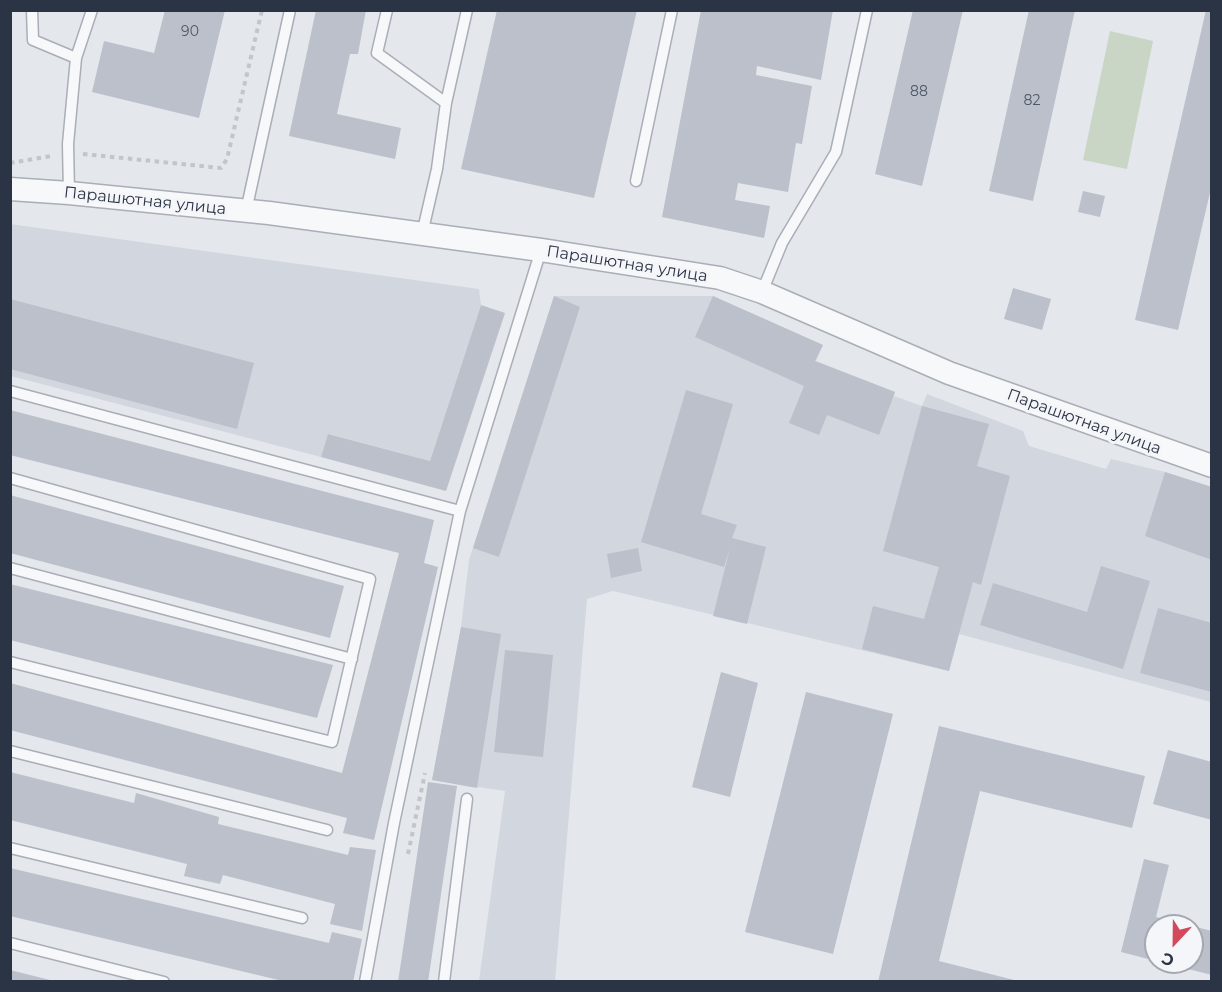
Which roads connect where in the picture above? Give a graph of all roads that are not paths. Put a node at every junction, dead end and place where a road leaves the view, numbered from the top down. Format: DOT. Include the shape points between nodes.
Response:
graph roads {
  1 [pos="32,10"];
  2 [pos="92,10"];
  3 [pos="290,10"];
  4 [pos="387,10"];
  5 [pos="467,10"];
  6 [pos="672,10"];
  7 [pos="867,10"];
  8 [pos="76,58"];
  9 [pos="446,103"];
  10 [pos="636,181"];
  11 [pos="10,189"];
  12 [pos="69,193"];
  13 [pos="246,211"];
  14 [pos="422,234"];
  15 [pos="541,250"];
  16 [pos="762,292"];
  17 [pos="10,391"];
  18 [pos="1212,466"];
  19 [pos="10,477"];
  20 [pos="460,511"];
  21 [pos="10,568"];
  22 [pos="352,659"];
  23 [pos="10,662"];
  24 [pos="10,751"];
  25 [pos="467,799"];
  26 [pos="327,830"];
  27 [pos="10,848"];
  28 [pos="302,918"];
  29 [pos="10,943"];
  30 [pos="164,981"];
  31 [pos="365,981"];
  32 [pos="444,981"];
  1 -- 8 [label="lane" via="33,40"];
  2 -- 8 [label="lane"];
  3 -- 13 [label="lane"];
  4 -- 9 [label="lane" via="377,53"];
  5 -- 9 [label="lane"];
  6 -- 10 [label="lane"];
  7 -- 16 [label="lane" via="836,152 782,243"];
  8 -- 12 [label="lane"];
  9 -- 14 [label="lane" via="437,169"];
  11 -- 12 [label="street, Парашютная улица"];
  12 -- 13 [label="street, Парашютная улица"];
  13 -- 14 [label="street, Парашютная улица"];
  14 -- 15 [label="street, Парашютная улица"];
  15 -- 16 [label="street, Парашютная улица" via="720,278"];
  15 -- 20 [label="lane"];
  16 -- 18 [label="street, Парашютная улица" via="949,373"];
  17 -- 20 [label="lane"];
  19 -- 22 [label="lane" via="370,579"];
  20 -- 31 [label="lane"];
  21 -- 22 [label="lane"];
  22 -- 23 [label="lane" via="332,742"];
  24 -- 26 [label="lane"];
  25 -- 32 [label="lane"];
  27 -- 28 [label="lane"];
  29 -- 30 [label="lane"];
}
